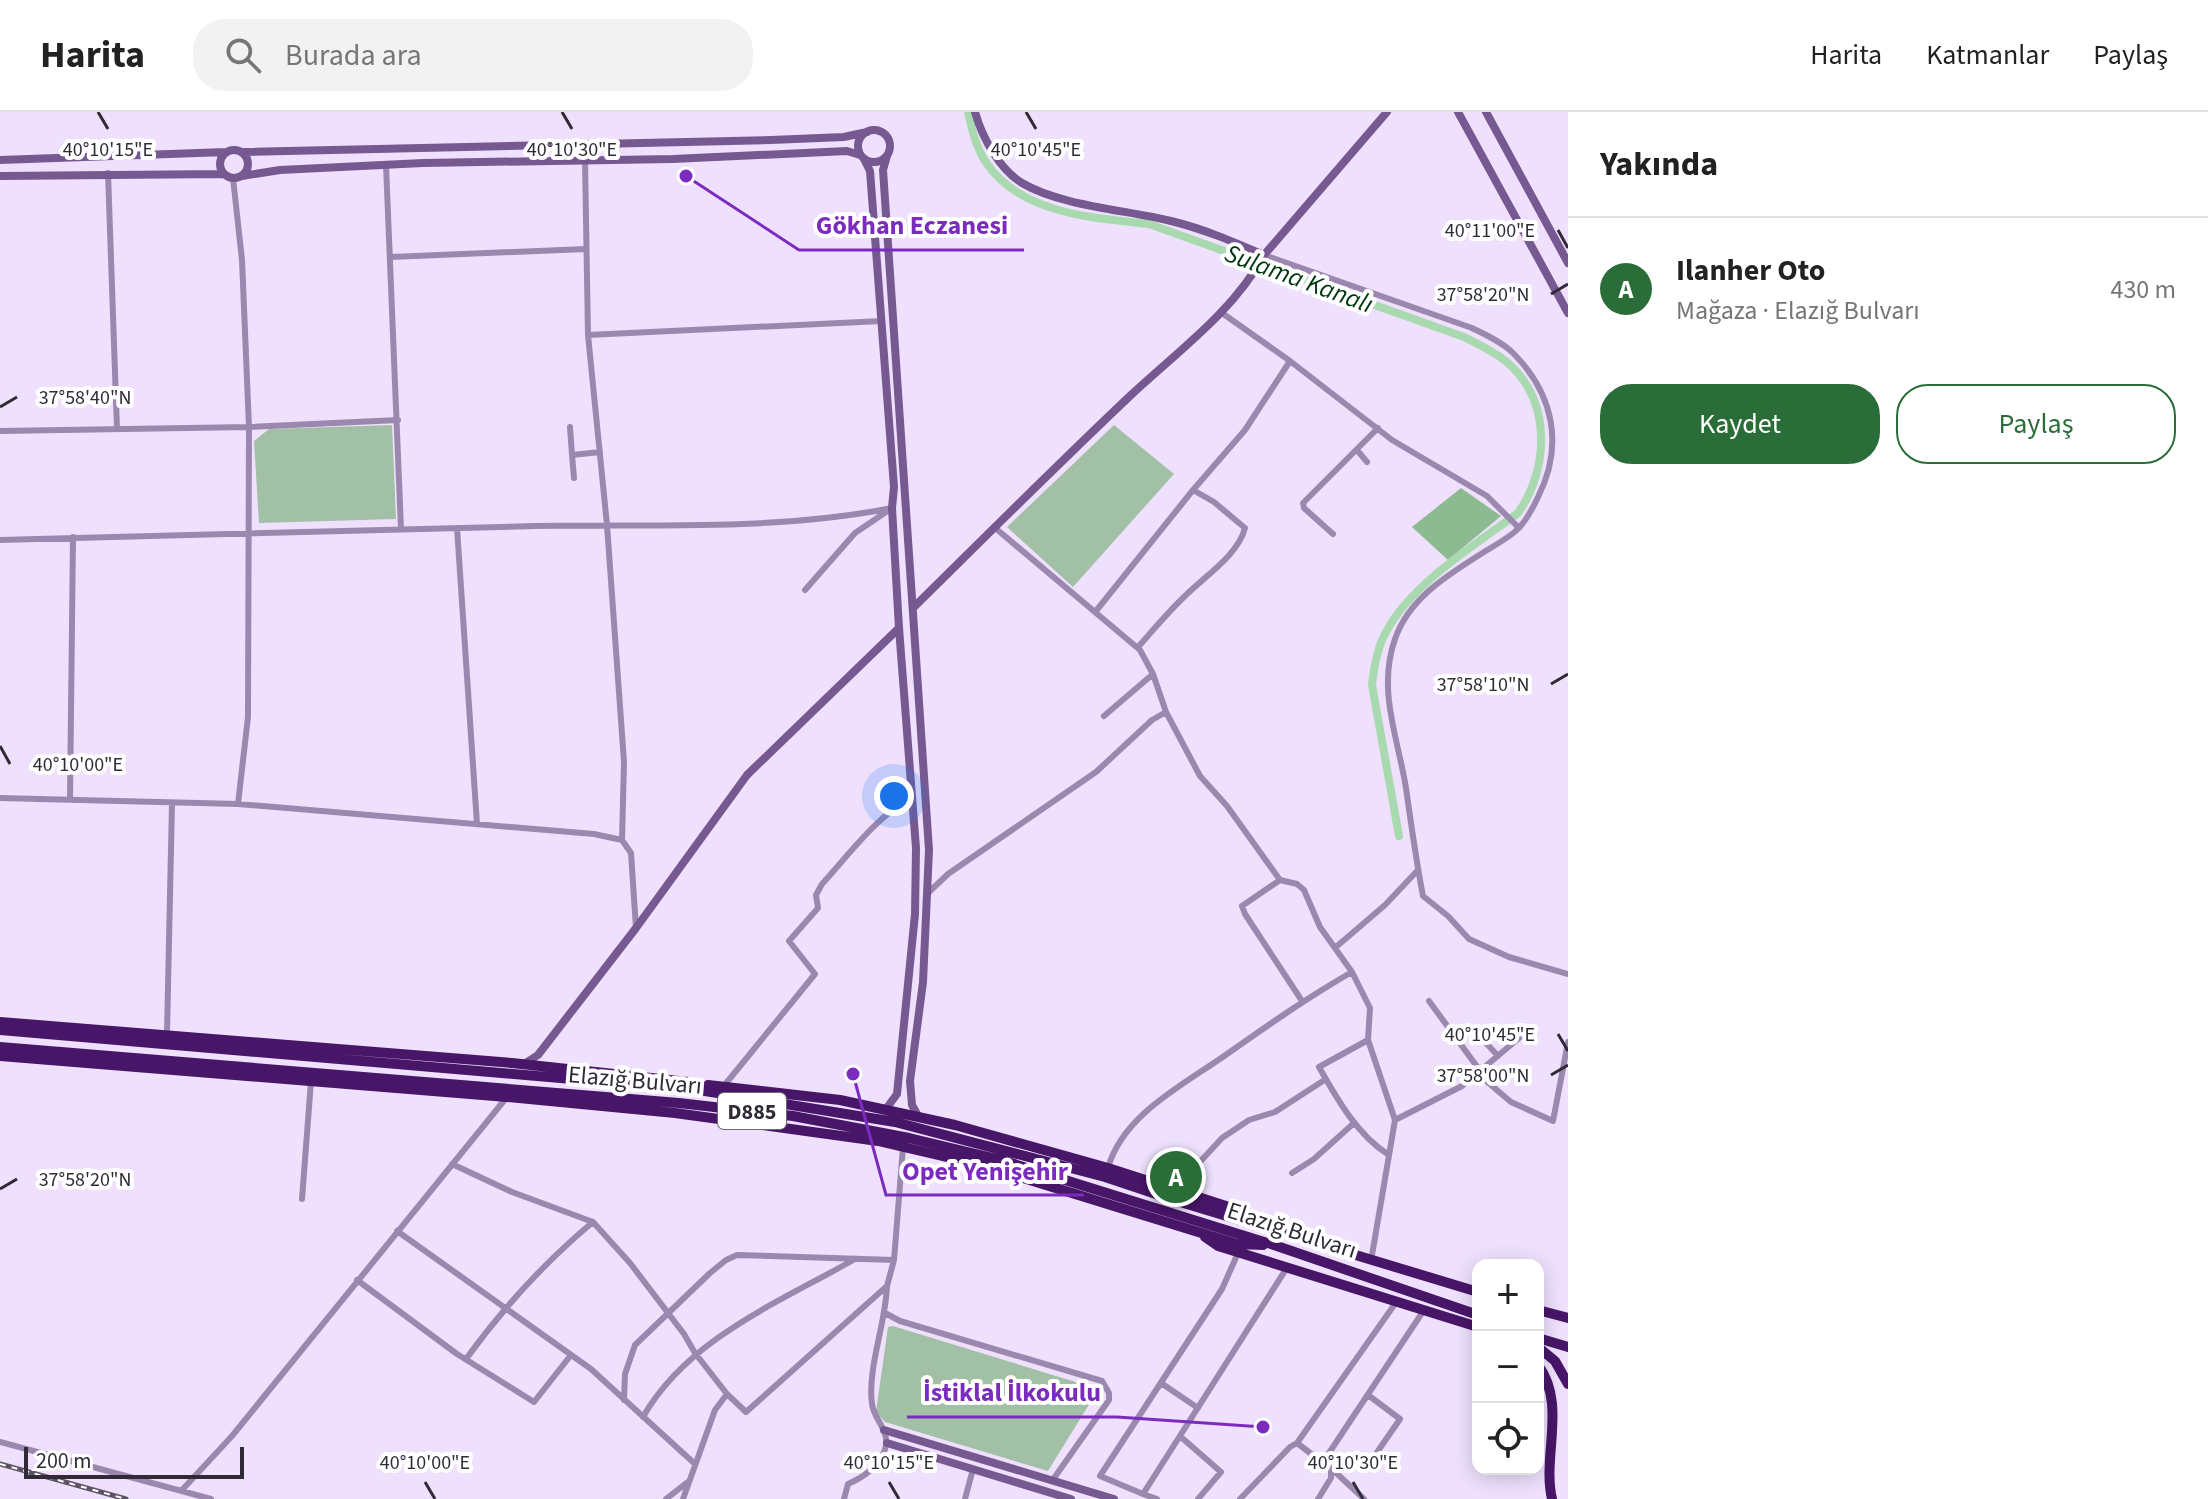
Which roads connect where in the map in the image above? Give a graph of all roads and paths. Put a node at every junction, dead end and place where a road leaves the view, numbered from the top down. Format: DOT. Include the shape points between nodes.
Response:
graph roads {
  1 [pos="975,112"];
  2 [pos="1387,112"];
  3 [pos="1458,112"];
  4 [pos="1486,112"];
  5 [pos="867,132"];
  6 [pos="226,152"];
  7 [pos="243,152"];
  8 [pos="887,156"];
  9 [pos="862,157"];
  10 [pos="0,160"];
  11 [pos="585,160"];
  12 [pos="386,165"];
  13 [pos="108,173"];
  14 [pos="0,176"];
  15 [pos="233,176"];
  16 [pos="586,249"];
  17 [pos="391,257"];
  18 [pos="1263,257"];
  19 [pos="1568,263"];
  20 [pos="1222,313"];
  21 [pos="1568,313"];
  22 [pos="882,321"];
  23 [pos="588,335"];
  24 [pos="1290,361"];
  25 [pos="398,420"];
  26 [pos="249,427"];
  27 [pos="570,427"];
  28 [pos="1378,428"];
  29 [pos="117,429"];
  30 [pos="0,431"];
  31 [pos="1357,450"];
  32 [pos="600,452"];
  33 [pos="572,455"];
  34 [pos="1367,462"];
  35 [pos="574,478"];
  36 [pos="1193,490"];
  37 [pos="892,508"];
  38 [pos="607,525"];
  39 [pos="1517,526"];
  40 [pos="994,527"];
  41 [pos="457,528"];
  42 [pos="401,529"];
  43 [pos="248,531"];
  44 [pos="1333,534"];
  45 [pos="73,537"];
  46 [pos="0,540"];
  47 [pos="805,590"];
  48 [pos="913,608"];
  49 [pos="1096,611"];
  50 [pos="899,628"];
  51 [pos="1138,647"];
  52 [pos="1153,674"];
  53 [pos="1166,712"];
  54 [pos="1104,716"];
  55 [pos="0,798"];
  56 [pos="70,799"];
  57 [pos="912,801"];
  58 [pos="172,803"];
  59 [pos="238,804"];
  60 [pos="477,824"];
  61 [pos="622,840"];
  62 [pos="1418,870"];
  63 [pos="1280,880"];
  64 [pos="929,892"];
  65 [pos="636,928"];
  66 [pos="1336,947"];
  67 [pos="1352,972"];
  68 [pos="1568,974"];
  69 [pos="1302,1001"];
  70 [pos="1429,1001"];
  71 [pos="0,1022"];
  72 [pos="1531,1028"];
  73 [pos="0,1030"];
  74 [pos="1476,1032"];
  75 [pos="167,1033"];
  76 [pos="1368,1040"];
  77 [pos="1568,1042"];
  78 [pos="0,1047"];
  79 [pos="538,1055"];
  80 [pos="0,1056"];
  81 [pos="1498,1056"];
  82 [pos="524,1064"];
  83 [pos="543,1066"];
  84 [pos="1480,1073"];
  85 [pos="1326,1079"];
  86 [pos="311,1081"];
  87 [pos="723,1087"];
  88 [pos="507,1097"];
  89 [pos="886,1109"];
  90 [pos="918,1116"];
  91 [pos="1395,1120"];
  92 [pos="1354,1123"];
  93 [pos="903,1147"];
  94 [pos="1389,1155"];
  95 [pos="452,1164"];
  96 [pos="1108,1168"];
  97 [pos="1292,1173"];
  98 [pos="1182,1191"];
  99 [pos="302,1199"];
  100 [pos="593,1222"];
  101 [pos="1273,1230"];
  102 [pos="397,1231"];
  103 [pos="1197,1231"];
  104 [pos="1274,1245"];
  105 [pos="1239,1252"];
  106 [pos="856,1258"];
  107 [pos="894,1260"];
  108 [pos="1371,1261"];
  109 [pos="1288,1266"];
  110 [pos="357,1280"];
  111 [pos="887,1286"];
  112 [pos="1472,1290"];
  113 [pos="1397,1301"];
  114 [pos="505,1308"];
  115 [pos="1424,1310"];
  116 [pos="1544,1312"];
  117 [pos="668,1313"];
  118 [pos="885,1313"];
  119 [pos="1472,1313"];
  120 [pos="1568,1318"];
  121 [pos="1472,1325"];
  122 [pos="1544,1340"];
  123 [pos="1568,1347"];
  124 [pos="1544,1352"];
  125 [pos="695,1353"];
  126 [pos="571,1355"];
  127 [pos="466,1359"];
  128 [pos="1544,1374"];
  129 [pos="1161,1383"];
  130 [pos="1568,1384"];
  131 [pos="727,1394"];
  132 [pos="1368,1395"];
  133 [pos="624,1400"];
  134 [pos="1198,1408"];
  135 [pos="643,1417"];
  136 [pos="884,1430"];
  137 [pos="1181,1437"];
  138 [pos="0,1442"];
  139 [pos="887,1443"];
  140 [pos="1297,1443"];
  141 [pos="1323,1462"];
  142 [pos="695,1464"];
  143 [pos="1369,1464"];
  144 [pos="973,1469"];
  145 [pos="1331,1469"];
  146 [pos="689,1481"];
  147 [pos="1052,1481"];
  148 [pos="182,1490"];
  149 [pos="1143,1494"];
  150 [pos="211,1499"];
  151 [pos="666,1499"];
  152 [pos="683,1499"];
  153 [pos="844,1499"];
  154 [pos="965,1499"];
  155 [pos="1071,1499"];
  156 [pos="1114,1499"];
  157 [pos="1157,1499"];
  158 [pos="1198,1499"];
  159 [pos="1240,1499"];
  160 [pos="1318,1499"];
  161 [pos="1364,1499"];
  162 [pos="1552,1499"];
  1 -- 18 [label="main road" via="988,144 1021,182 1044,193 1184,224"];
  2 -- 18 [label="main road"];
  3 -- 21 [label="main road"];
  4 -- 19 [label="main road"];
  5 -- 7 [label="main road" via="771,140"];
  5 -- 8 [label="main road" via="886,136"];
  5 -- 9 [label="main road" via="858,145"];
  6 -- 7 [label="main road"];
  6 -- 10 [label="main road"];
  6 -- 15 [label="main road" via="220,165"];
  7 -- 15 [label="main road" via="249,164"];
  8 -- 9 [label="main road" via="874,163"];
  8 -- 48 [label="main road" via="883,170"];
  9 -- 11 [label="main road" via="847,151"];
  9 -- 22 [label="main road" via="870,171"];
  11 -- 12 [label="main road"];
  11 -- 16 [label="street"];
  12 -- 15 [label="main road"];
  12 -- 17 [label="street"];
  13 -- 14 [label="main road"];
  13 -- 15 [label="main road"];
  13 -- 29 [label="street"];
  15 -- 26 [label="street"];
  16 -- 17 [label="street"];
  16 -- 23 [label="street"];
  17 -- 25 [label="street"];
  18 -- 20 [label="main road"];
  18 -- 39 [label="street" via="1463,324 1515,355 1543,399 1554,448 1543,488"];
  20 -- 24 [label="street"];
  20 -- 40 [label="main road"];
  22 -- 23 [label="street"];
  22 -- 37 [label="main road"];
  23 -- 32 [label="street"];
  24 -- 28 [label="street"];
  24 -- 36 [label="street" via="1245,430"];
  25 -- 26 [label="street"];
  25 -- 42 [label="street"];
  26 -- 29 [label="street"];
  26 -- 43 [label="street"];
  27 -- 33 [label="street"];
  28 -- 31 [label="street"];
  28 -- 39 [label="street" via="1487,496"];
  29 -- 30 [label="street"];
  31 -- 34 [label="street"];
  31 -- 44 [label="street" via="1303,503"];
  32 -- 33 [label="street"];
  32 -- 38 [label="street"];
  33 -- 35 [label="street"];
  36 -- 49 [label="street"];
  36 -- 51 [label="street" via="1245,528 1244,533"];
  37 -- 38 [label="street" via="724,525"];
  37 -- 47 [label="street" via="855,533"];
  37 -- 50 [label="main road"];
  38 -- 41 [label="street"];
  38 -- 61 [label="street" via="624,762"];
  39 -- 62 [label="street" via="1420,598 1394,640 1388,700"];
  40 -- 48 [label="main road"];
  40 -- 49 [label="street"];
  41 -- 42 [label="street"];
  41 -- 60 [label="street"];
  42 -- 43 [label="street"];
  43 -- 45 [label="street"];
  43 -- 59 [label="street" via="248,717"];
  45 -- 46 [label="street"];
  45 -- 56 [label="street"];
  48 -- 64 [label="main road"];
  49 -- 51 [label="street"];
  50 -- 57 [label="main road"];
  50 -- 65 [label="main road" via="747,775"];
  51 -- 52 [label="street"];
  52 -- 53 [label="street"];
  52 -- 54 [label="street"];
  53 -- 63 [label="street" via="1200,776"];
  53 -- 64 [label="street" via="1096,772"];
  55 -- 56 [label="street"];
  56 -- 58 [label="street"];
  57 -- 87 [label="street" via="883,818 822,884 816,895 818,908 789,941 815,974"];
  57 -- 89 [label="main road" via="915,914 897,1094"];
  58 -- 59 [label="street"];
  58 -- 75 [label="street"];
  59 -- 60 [label="street"];
  60 -- 61 [label="street"];
  61 -- 65 [label="street" via="631,853"];
  62 -- 66 [label="street"];
  62 -- 68 [label="street" via="1423,896 1469,939"];
  63 -- 66 [label="street" via="1304,890 1320,927"];
  63 -- 69 [label="street" via="1242,906"];
  64 -- 90 [label="main road" via="910,1081"];
  65 -- 79 [label="main road"];
  66 -- 67 [label="street"];
  67 -- 69 [label="street"];
  67 -- 76 [label="street" via="1370,1008"];
  69 -- 96 [label="street" via="1141,1117 1123,1137"];
  70 -- 84 [label="street"];
  71 -- 75 [label="highway"];
  72 -- 81 [label="street"];
  73 -- 101 [label="highway, Elazığ Bulvarı / D885" via="728,1094 920,1128 1105,1177"];
  74 -- 81 [label="street"];
  75 -- 82 [label="highway"];
  76 -- 85 [label="street" via="1320,1065"];
  76 -- 91 [label="street"];
  77 -- 84 [label="street" via="1553,1121 1511,1102"];
  78 -- 104 [label="highway, Elazığ Bulvarı / D885" via="793,1116 1001,1160"];
  79 -- 82 [label="main road"];
  79 -- 83 [label="main road"];
  80 -- 86 [label="highway"];
  81 -- 84 [label="street"];
  82 -- 83 [label="highway"];
  83 -- 87 [label="highway"];
  84 -- 91 [label="street"];
  85 -- 92 [label="street"];
  85 -- 98 [label="street" via="1222,1138"];
  86 -- 88 [label="highway"];
  86 -- 99 [label="street"];
  87 -- 89 [label="highway"];
  88 -- 93 [label="highway" via="704,1117"];
  88 -- 95 [label="street"];
  89 -- 90 [label="highway"];
  90 -- 96 [label="highway"];
  91 -- 94 [label="street"];
  92 -- 94 [label="street"];
  92 -- 97 [label="street"];
  93 -- 103 [label="highway" via="981,1165"];
  93 -- 107 [label="street"];
  94 -- 108 [label="street"];
  95 -- 100 [label="street"];
  95 -- 102 [label="street"];
  96 -- 98 [label="highway"];
  98 -- 101 [label="highway"];
  100 -- 114 [label="street"];
  100 -- 117 [label="street"];
  101 -- 108 [label="highway, Elazığ Bulvarı / D885"];
  102 -- 110 [label="street"];
  102 -- 114 [label="street"];
  103 -- 104 [label="highway" via="1237,1244"];
  103 -- 105 [label="highway" via="1218,1246"];
  104 -- 119 [label="highway, Elazığ Bulvarı / D885"];
  105 -- 109 [label="highway"];
  105 -- 129 [label="street" via="1222,1289"];
  106 -- 107 [label="street"];
  106 -- 117 [label="street" via="737,1255"];
  106 -- 125 [label="street"];
  107 -- 111 [label="street"];
  108 -- 112 [label="highway, Elazığ Bulvarı / D885"];
  109 -- 113 [label="highway"];
  109 -- 134 [label="street"];
  110 -- 127 [label="street"];
  110 -- 148 [label="street"];
  111 -- 118 [label="street"];
  111 -- 131 [label="street" via="750,1411 743,1411"];
  113 -- 115 [label="highway"];
  113 -- 140 [label="street"];
  114 -- 126 [label="street"];
  114 -- 127 [label="street"];
  115 -- 121 [label="highway"];
  115 -- 132 [label="street"];
  116 -- 120 [label="highway"];
  117 -- 125 [label="street"];
  117 -- 133 [label="street" via="635,1345 625,1374"];
  118 -- 136 [label="street" via="871,1404"];
  118 -- 147 [label="street" via="1102,1381 1109,1400"];
  122 -- 123 [label="highway"];
  124 -- 130 [label="highway"];
  125 -- 131 [label="street"];
  125 -- 135 [label="street"];
  126 -- 127 [label="street" via="534,1402"];
  126 -- 133 [label="street"];
  128 -- 162 [label="highway" via="1552,1401"];
  129 -- 134 [label="street"];
  129 -- 149 [label="street" via="1100,1476"];
  131 -- 142 [label="street" via="715,1410"];
  132 -- 141 [label="street"];
  132 -- 143 [label="street" via="1400,1419"];
  133 -- 135 [label="street"];
  134 -- 137 [label="street"];
  135 -- 142 [label="street"];
  136 -- 139 [label="street"];
  136 -- 147 [label="main road"];
  137 -- 149 [label="street"];
  137 -- 158 [label="street" via="1221,1472"];
  138 -- 148 [label="street"];
  139 -- 144 [label="main road"];
  139 -- 153 [label="street" via="872,1469 848,1484"];
  140 -- 141 [label="street"];
  140 -- 159 [label="street"];
  141 -- 145 [label="street"];
  142 -- 146 [label="street"];
  144 -- 154 [label="street"];
  144 -- 155 [label="main road"];
  145 -- 160 [label="street"];
  145 -- 161 [label="street"];
  146 -- 151 [label="street"];
  146 -- 152 [label="street"];
  147 -- 156 [label="main road"];
  148 -- 150 [label="street"];
  149 -- 157 [label="street"];
}
